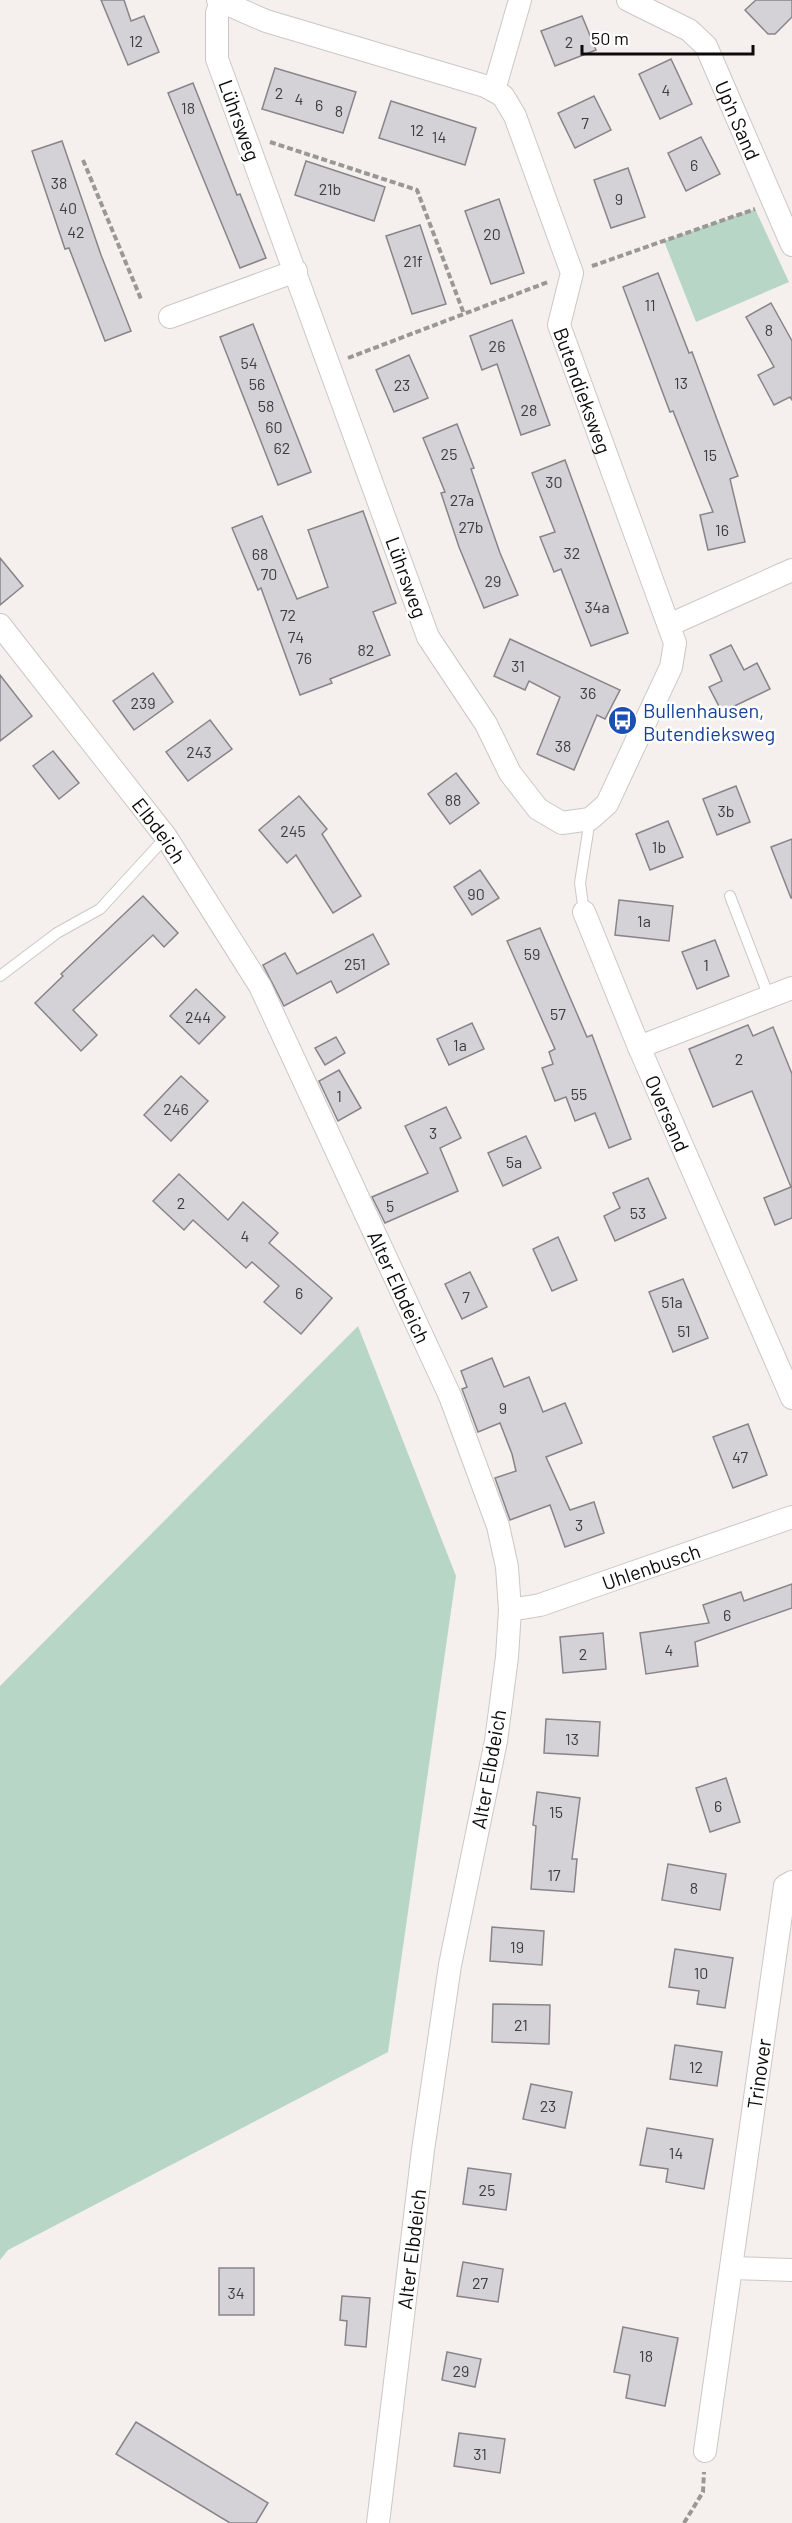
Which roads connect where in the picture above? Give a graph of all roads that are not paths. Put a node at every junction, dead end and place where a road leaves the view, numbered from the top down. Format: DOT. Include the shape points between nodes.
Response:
graph roads {
  1 [pos="520,0"];
  2 [pos="628,0"];
  3 [pos="219,1"];
  4 [pos="494,90"];
  5 [pos="792,245"];
  6 [pos="296,271"];
  7 [pos="170,317"];
  8 [pos="792,570"];
  9 [pos="0,625"];
  10 [pos="669,625"];
  11 [pos="590,819"];
  12 [pos="166,837"];
  13 [pos="730,896"];
  14 [pos="584,912"];
  15 [pos="0,976"];
  16 [pos="792,988"];
  17 [pos="769,997"];
  18 [pos="639,1047"];
  19 [pos="291,1053"];
  20 [pos="792,1398"];
  21 [pos="792,1517"];
  22 [pos="510,1610"];
  23 [pos="792,1882"];
  24 [pos="732,2268"];
  25 [pos="792,2270"];
  26 [pos="705,2451"];
  27 [pos="378,2523"];
  1 -- 4 [label="street"];
  2 -- 5 [label="street, Up'n Sand" via="689,30 706,46"];
  3 -- 4 [label="street" via="266,21"];
  3 -- 6 [label="street, Lührsweg" via="218,59"];
  4 -- 10 [label="street, Butendieksweg" via="503,96 515,116 572,273 560,325"];
  6 -- 7 [label="street"];
  6 -- 11 [label="street, Lührsweg" via="428,637 486,724 510,772 538,809 562,823"];
  8 -- 10 [label="street"];
  9 -- 12 [label="street, Elbdeich"];
  10 -- 11 [label="street, Butendieksweg" via="675,643 671,667 608,804"];
  11 -- 14 [label="lane, Oversand" via="580,883"];
  12 -- 15 [label="lane" via="99,909 57,933"];
  12 -- 19 [label="street, Elbdeich" via="260,986"];
  13 -- 17 [label="lane"];
  14 -- 18 [label="street, Oversand"];
  16 -- 17 [label="street"];
  17 -- 18 [label="street"];
  18 -- 20 [label="street, Oversand"];
  19 -- 22 [label="street, Alter Elbdeich" via="472,1451 498,1526 507,1567"];
  21 -- 22 [label="street, Uhlenbusch" via="540,1605"];
  22 -- 27 [label="street, Alter Elbdeich" via="496,1741 450,1965 424,2138"];
  23 -- 24 [label="street, Trinover" via="785,1886"];
  24 -- 25 [label="street"];
  24 -- 26 [label="street, Trinover"];
}
